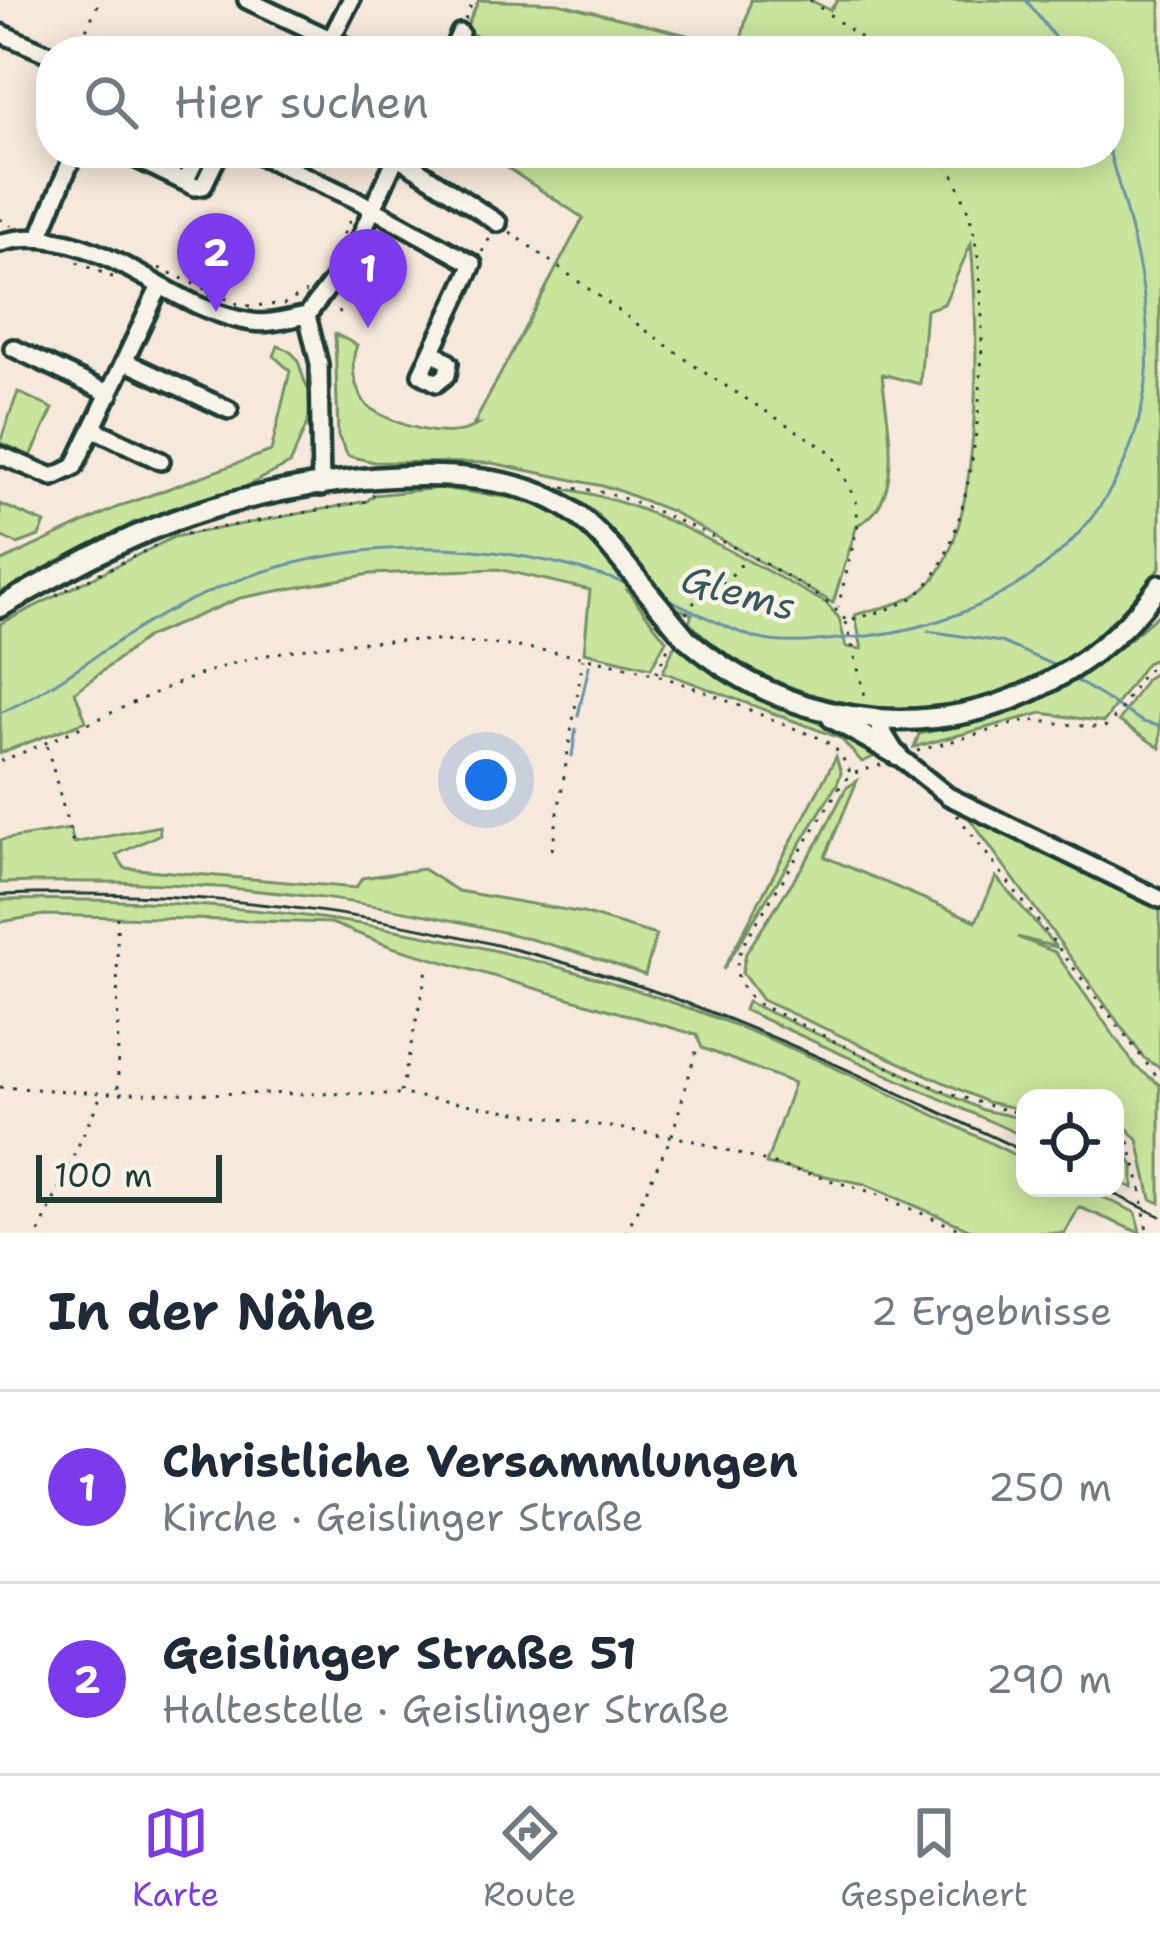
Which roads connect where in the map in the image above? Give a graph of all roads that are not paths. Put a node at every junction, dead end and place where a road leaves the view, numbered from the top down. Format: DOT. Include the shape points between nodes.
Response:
graph roads {
  1 [pos="247,0"];
  2 [pos="351,0"];
  3 [pos="460,33"];
  4 [pos="325,36"];
  5 [pos="333,36"];
  6 [pos="459,36"];
  7 [pos="2,38"];
  8 [pos="36,50"];
  9 [pos="68,168"];
  10 [pos="156,168"];
  11 [pos="192,168"];
  12 [pos="212,168"];
  13 [pos="288,168"];
  14 [pos="391,168"];
  15 [pos="417,168"];
  16 [pos="185,182"];
  17 [pos="374,208"];
  18 [pos="498,223"];
  19 [pos="42,230"];
  20 [pos="0,243"];
  21 [pos="158,291"];
  22 [pos="307,315"];
  23 [pos="14,348"];
  24 [pos="434,351"];
  25 [pos="126,362"];
  26 [pos="110,394"];
  27 [pos="230,410"];
  28 [pos="94,429"];
  29 [pos="0,455"];
  30 [pos="161,461"];
  31 [pos="321,487"];
  32 [pos="1160,585"];
  33 [pos="0,607"];
  34 [pos="823,712"];
  35 [pos="874,718"];
  36 [pos="897,755"];
  37 [pos="1160,898"];
  1 -- 4 [label="street"];
  2 -- 5 [label="street"];
  3 -- 6 [label="street"];
  7 -- 8 [label="street"];
  9 -- 19 [label="street"];
  10 -- 16 [label="street"];
  11 -- 16 [label="street"];
  12 -- 16 [label="street" via="203,186"];
  13 -- 17 [label="street"];
  14 -- 17 [label="street"];
  15 -- 18 [label="street"];
  17 -- 22 [label="street" via="337,280"];
  17 -- 24 [label="street" via="473,264"];
  19 -- 20 [label="street"];
  19 -- 21 [label="street"];
  21 -- 22 [label="street" via="252,322"];
  21 -- 25 [label="street"];
  22 -- 31 [label="street" via="319,364"];
  23 -- 26 [label="street"];
  25 -- 26 [label="street"];
  25 -- 27 [label="street"];
  26 -- 28 [label="street"];
  28 -- 29 [label="street" via="64,476"];
  28 -- 30 [label="street"];
  31 -- 33 [label="main road" via="175,520"];
  31 -- 34 [label="main road, bridge" via="434,478 516,486 563,504 608,544 686,638 736,677"];
  32 -- 35 [label="main road" via="1118,636 1055,682 978,710"];
  34 -- 35 [label="main road"];
  34 -- 36 [label="main road"];
  35 -- 36 [label="street"];
  36 -- 37 [label="street" via="948,796"];
}
